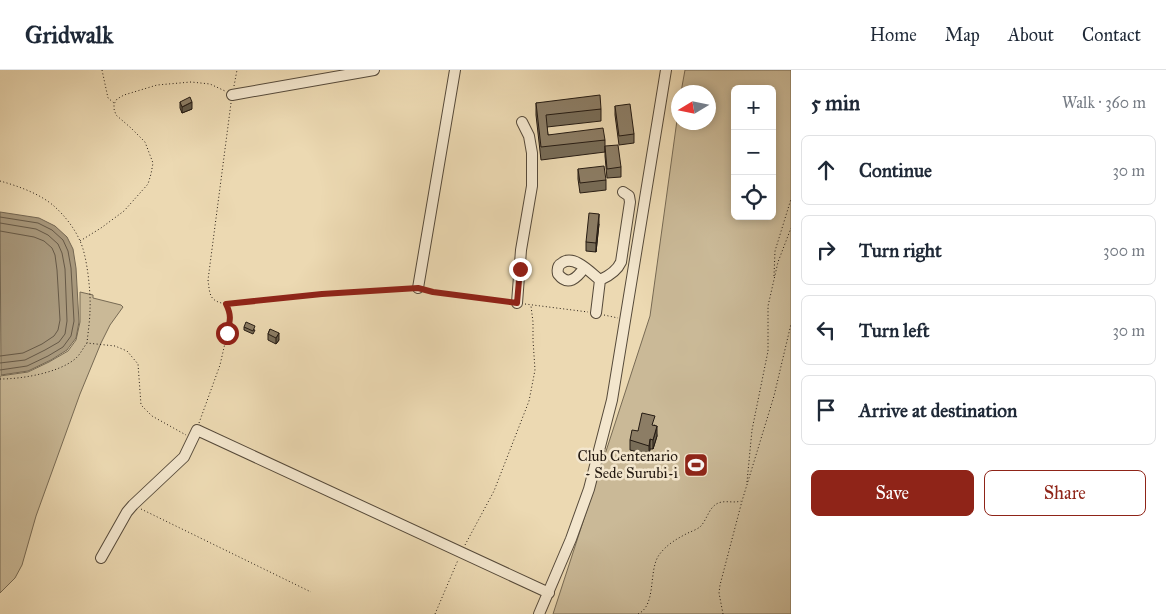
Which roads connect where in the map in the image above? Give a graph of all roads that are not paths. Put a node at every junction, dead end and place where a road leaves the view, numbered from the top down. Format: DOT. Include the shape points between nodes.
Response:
graph roads {
  1 [pos="374,70"];
  2 [pos="455,70"];
  3 [pos="666,70"];
  4 [pos="232,95"];
  5 [pos="522,122"];
  6 [pos="622,192"];
  7 [pos="584,268"];
  8 [pos="600,280"];
  9 [pos="418,288"];
  10 [pos="517,303"];
  11 [pos="596,313"];
  12 [pos="102,558"];
  13 [pos="549,593"];
  14 [pos="540,614"];
  1 -- 4 [label="street"];
  2 -- 9 [label="street"];
  3 -- 13 [label="street" via="612,400 589,489"];
  5 -- 10 [label="street" via="532,153 532,186"];
  6 -- 8 [label="street" via="629,196 630,202 621,262 614,272"];
  7 -- 8 [label="street"];
  8 -- 11 [label="street"];
  12 -- 13 [label="street" via="127,512 184,457 195,434"];
  13 -- 14 [label="street"];
}
